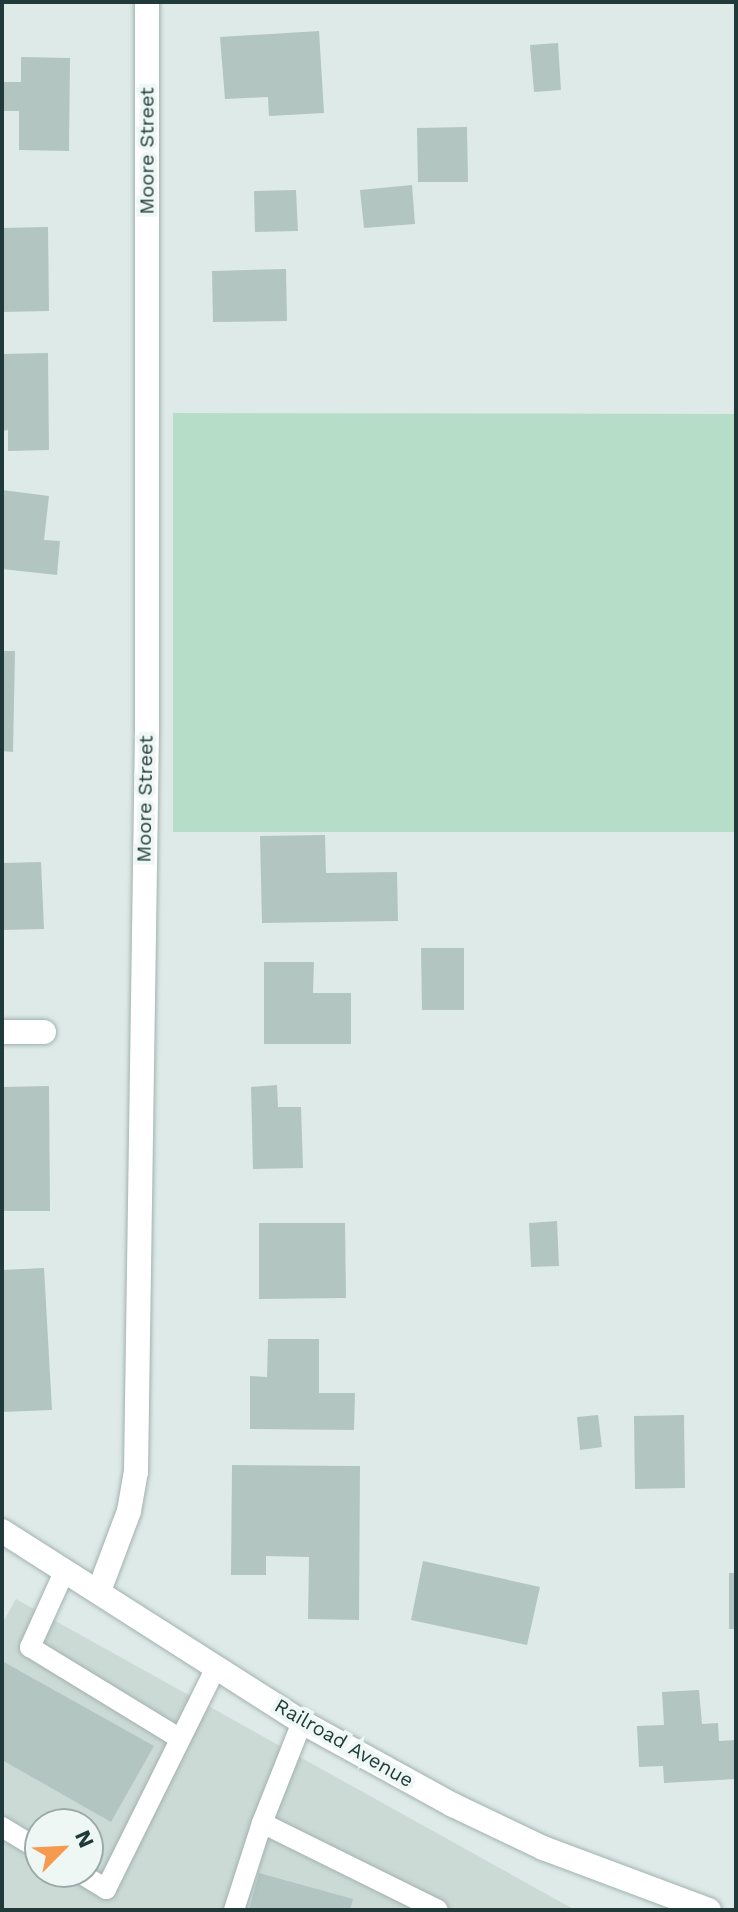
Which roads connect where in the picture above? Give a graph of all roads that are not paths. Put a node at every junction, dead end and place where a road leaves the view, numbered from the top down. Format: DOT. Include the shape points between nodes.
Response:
graph roads {
  1 [pos="147,2"];
  2 [pos="2,1032"];
  3 [pos="44,1032"];
  4 [pos="2,1531"];
  5 [pos="65,1570"];
  6 [pos="99,1591"];
  7 [pos="216,1667"];
  8 [pos="302,1722"];
  9 [pos="179,1738"];
  10 [pos="262,1823"];
  11 [pos="2,1827"];
  12 [pos="24,1840"];
  13 [pos="104,1888"];
  14 [pos="234,1910"];
  15 [pos="438,1910"];
  16 [pos="709,1910"];
  1 -- 6 [label="street, Moore Street" via="147,730 136,1472 129,1511"];
  2 -- 3 [label="street"];
  4 -- 5 [label="street, Railroad Avenue"];
  5 -- 6 [label="street, Railroad Avenue"];
  5 -- 9 [label="lane" via="30,1647"];
  6 -- 7 [label="street, Railroad Avenue"];
  7 -- 8 [label="street, Railroad Avenue"];
  7 -- 9 [label="lane"];
  8 -- 10 [label="lane"];
  8 -- 16 [label="street, Railroad Avenue" via="543,1848"];
  9 -- 13 [label="lane"];
  10 -- 14 [label="lane"];
  10 -- 15 [label="lane"];
  11 -- 12 [label="lane"];
}
